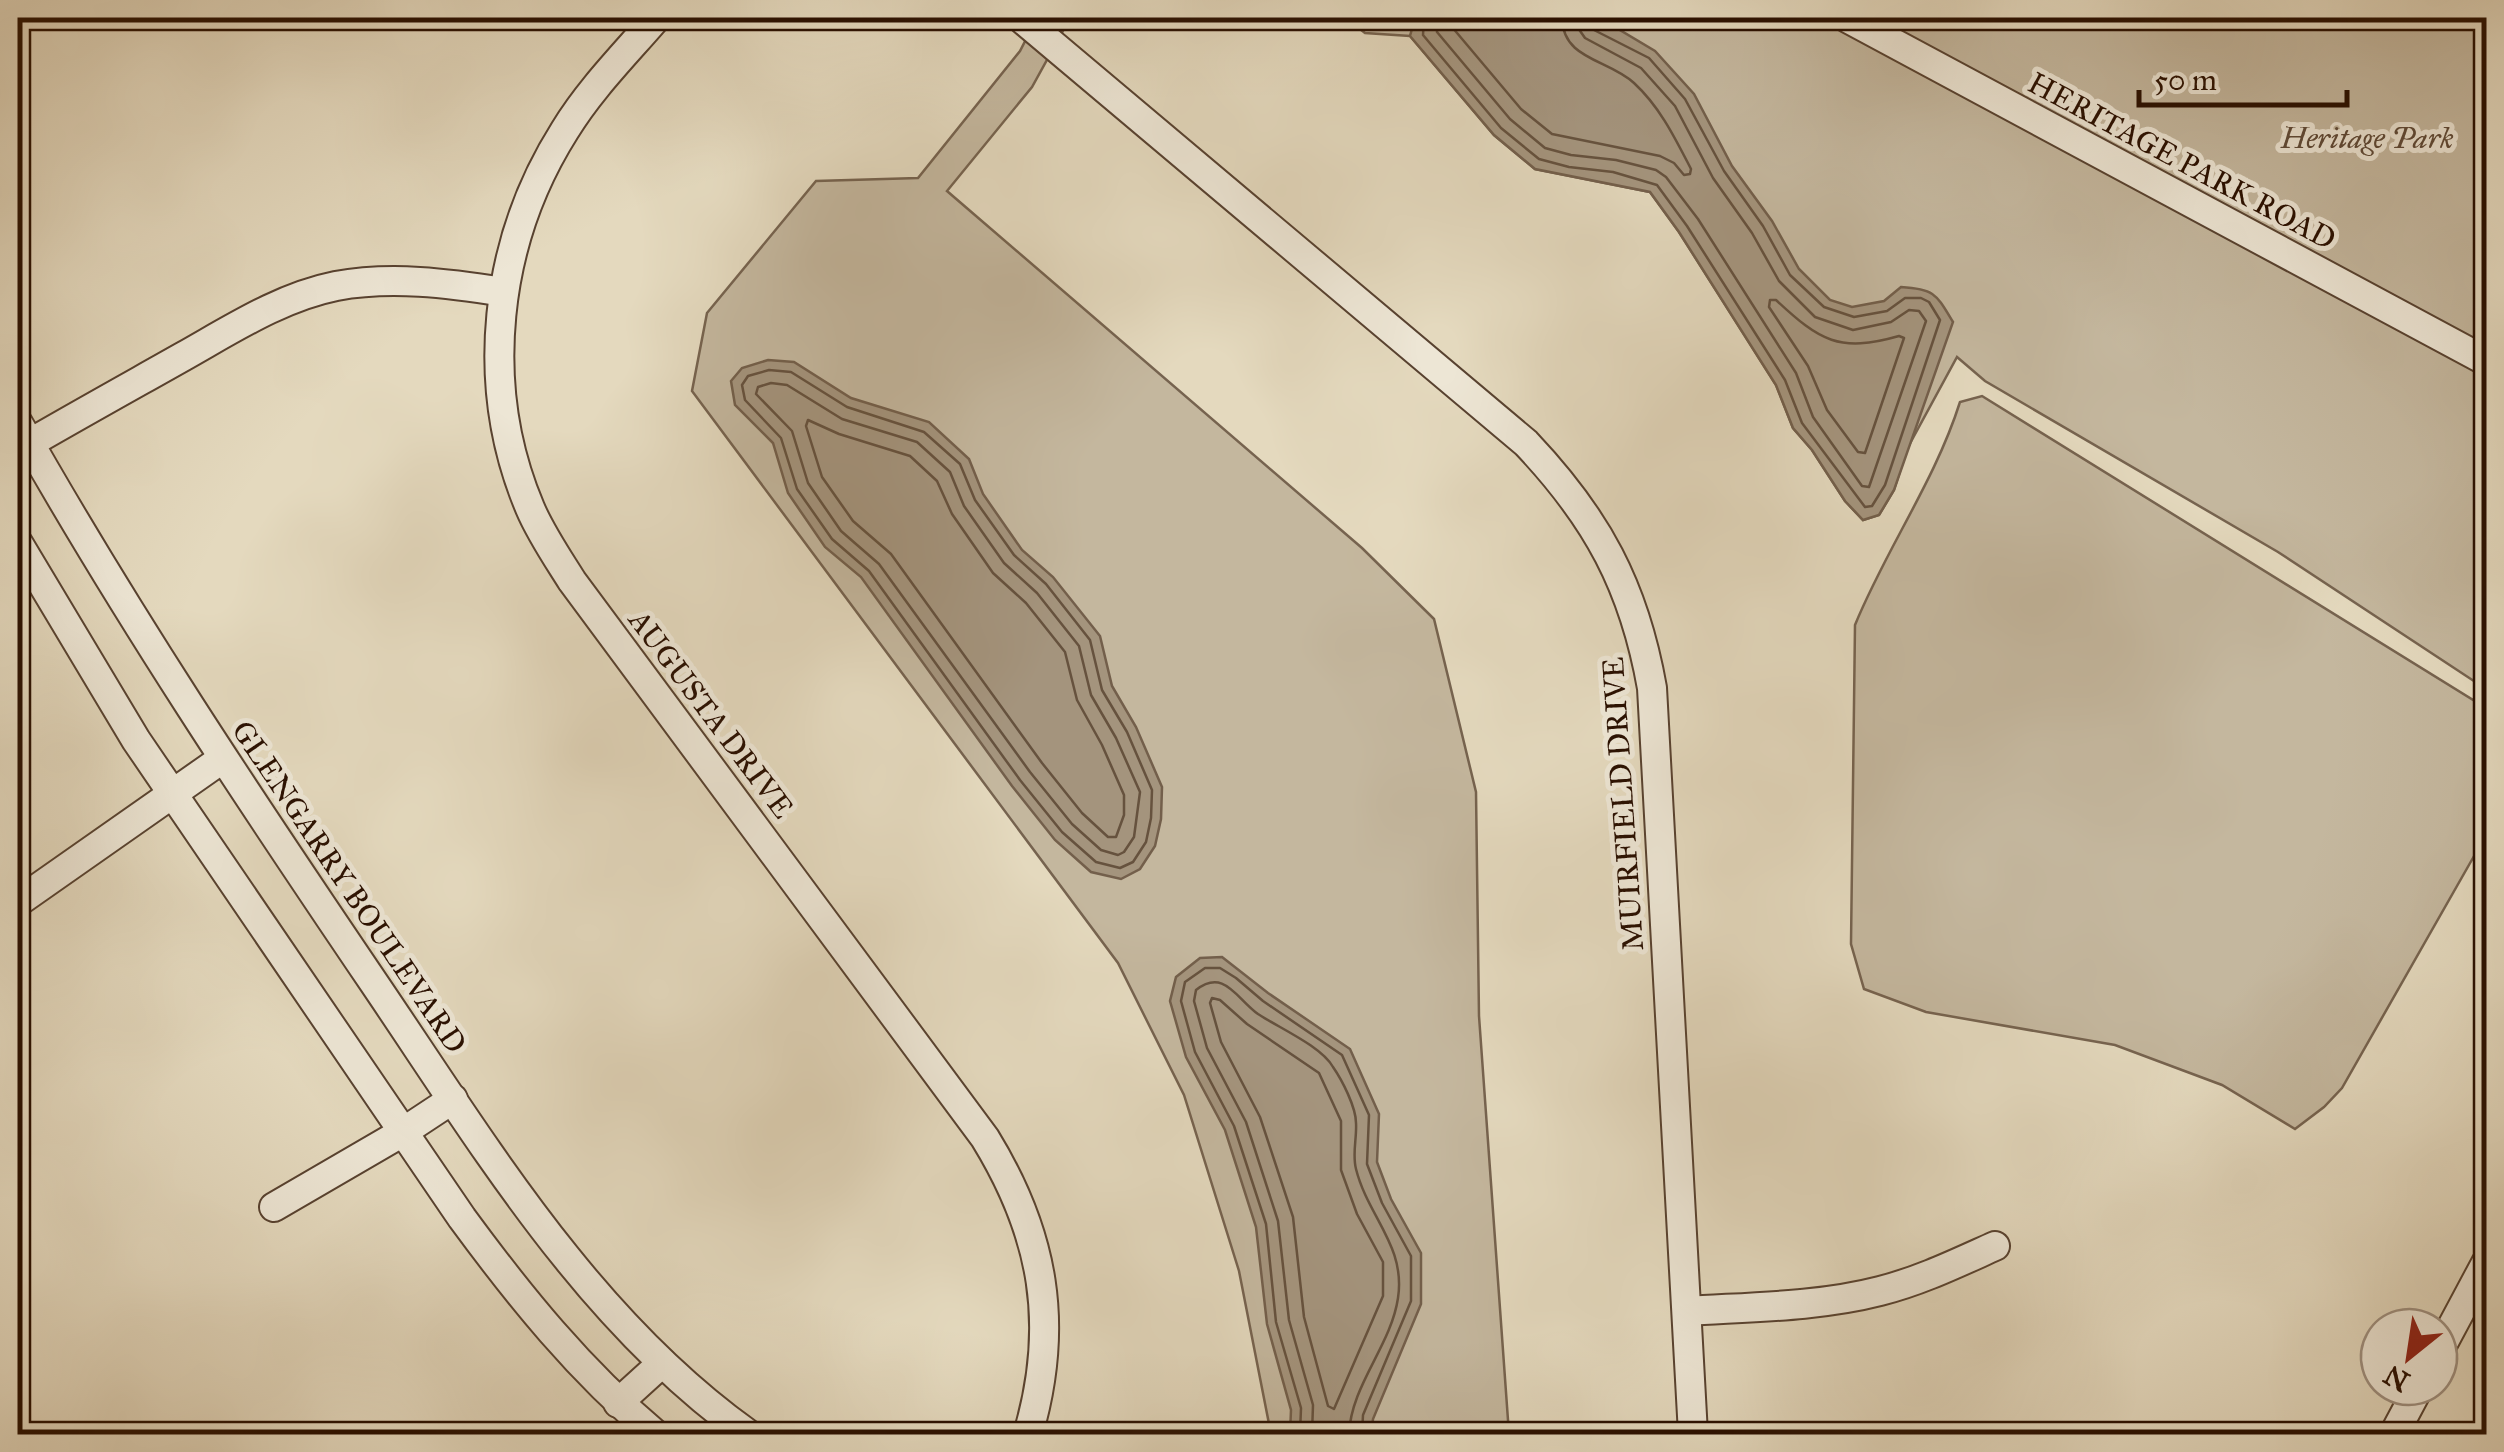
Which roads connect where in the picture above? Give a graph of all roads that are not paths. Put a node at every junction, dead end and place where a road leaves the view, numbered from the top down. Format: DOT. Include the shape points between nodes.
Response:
graph roads {
  1 [pos="656,18"];
  2 [pos="1021,18"];
  3 [pos="1847,18"];
  4 [pos="503,292"];
  5 [pos="2486,362"];
  6 [pos="21,439"];
  7 [pos="18,543"];
  8 [pos="222,759"];
  9 [pos="172,794"];
  10 [pos="18,902"];
  11 [pos="453,1099"];
  12 [pos="403,1132"];
  13 [pos="274,1206"];
  14 [pos="1995,1246"];
  15 [pos="2486,1263"];
  16 [pos="1687,1311"];
  17 [pos="2459,1314"];
  18 [pos="662,1363"];
  19 [pos="618,1403"];
  20 [pos="2409,1407"];
  21 [pos="655,1434"];
  22 [pos="748,1434"];
  23 [pos="1028,1434"];
  24 [pos="1694,1434"];
  25 [pos="2394,1434"];
  1 -- 4 [label="street, AUGUSTA DRIVE" via="594,89 543,167"];
  2 -- 16 [label="street, MUIRFIELD DRIVE" via="1526,443 1566,485 1620,573 1652,688"];
  3 -- 5 [label="street, HERITAGE PARK ROAD"];
  4 -- 6 [label="street" via="397,281 306,294"];
  4 -- 23 [label="street, AUGUSTA DRIVE" via="504,416 520,480 546,540 1007,1174 1044,1294 1042,1378"];
  6 -- 8 [label="street, GLENGARRY BOULEVARD"];
  7 -- 9 [label="street"];
  8 -- 9 [label="street"];
  8 -- 11 [label="street, GLENGARRY BOULEVARD"];
  9 -- 10 [label="street"];
  9 -- 12 [label="street"];
  11 -- 12 [label="street"];
  11 -- 18 [label="street, GLENGARRY BOULEVARD" via="566,1259"];
  12 -- 13 [label="street"];
  12 -- 19 [label="street" via="513,1288"];
  14 -- 16 [label="street" via="1877,1292"];
  15 -- 17 [label="street"];
  16 -- 24 [label="street, MUIRFIELD DRIVE"];
  18 -- 19 [label="street"];
  18 -- 22 [label="street, GLENGARRY BOULEVARD"];
  19 -- 21 [label="street"];
  20 -- 25 [label="street"];
}
